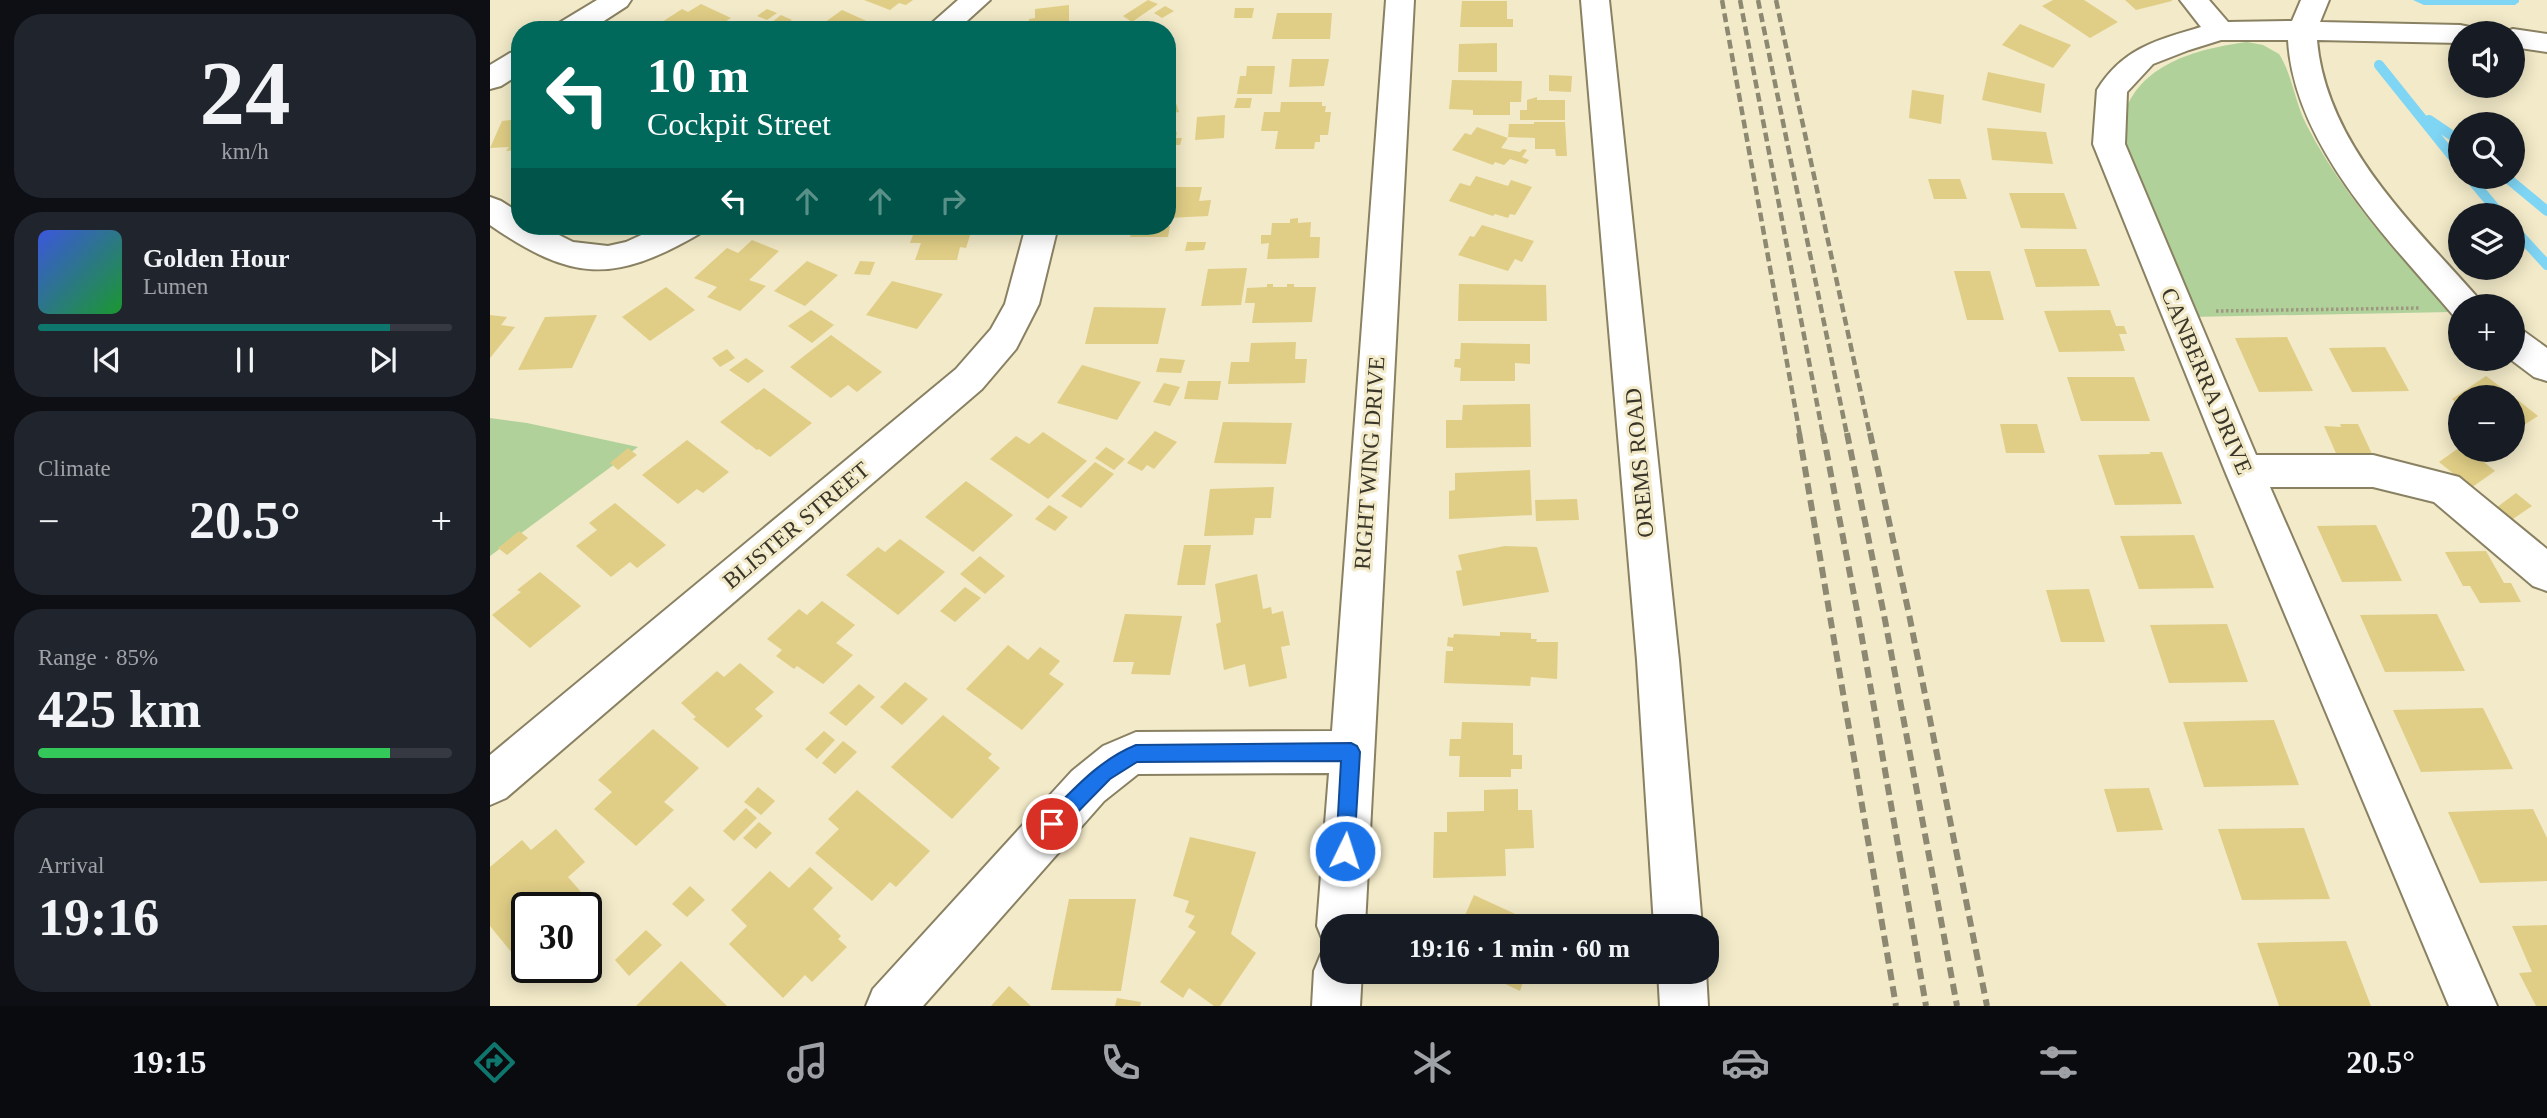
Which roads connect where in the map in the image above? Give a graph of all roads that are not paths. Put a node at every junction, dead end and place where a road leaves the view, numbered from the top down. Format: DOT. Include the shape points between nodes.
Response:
graph roads {
  1 [pos="617,0"];
  2 [pos="976,0"];
  3 [pos="1400,0"];
  4 [pos="1595,0"];
  5 [pos="2194,0"];
  6 [pos="2309,16"];
  7 [pos="583,21"];
  8 [pos="949,21"];
  9 [pos="2220,32"];
  10 [pos="2448,33"];
  11 [pos="2525,40"];
  12 [pos="2547,43"];
  13 [pos="511,66"];
  14 [pos="490,79"];
  15 [pos="490,209"];
  16 [pos="511,222"];
  17 [pos="532,235"];
  18 [pos="672,235"];
  19 [pos="1040,235"];
  20 [pos="2455,294"];
  21 [pos="2525,351"];
  22 [pos="2547,367"];
  23 [pos="2244,471"];
  24 [pos="2547,573"];
  25 [pos="1351,752"];
  26 [pos="490,783"];
  27 [pos="1342,914"];
  28 [pos="1677,914"];
  29 [pos="1337,984"];
  30 [pos="1683,984"];
  31 [pos="890,1006"];
  32 [pos="1336,1006"];
  33 [pos="1684,1006"];
  34 [pos="2473,1006"];
  1 -- 7 [label="street"];
  2 -- 8 [label="street"];
  3 -- 25 [label="street, RIGHT WING DRIVE"];
  4 -- 28 [label="street, OREMS ROAD"];
  5 -- 9 [label="street"];
  6 -- 9 [label="street, CANBERRA DRIVE"];
  6 -- 10 [label="street, CANBERRA DRIVE"];
  6 -- 20 [label="street" via="2304,60 2322,120 2378,206"];
  9 -- 23 [label="street, CANBERRA DRIVE" via="2143,57 2112,90 2109,144"];
  11 -- 12 [label="street"];
  13 -- 14 [label="street"];
  15 -- 16 [label="street"];
  17 -- 18 [label="street" via="556,250 585,259 630,254"];
  19 -- 26 [label="street, BLISTER STREET" via="1022,304 1004,339 969,379"];
  21 -- 22 [label="street"];
  23 -- 24 [label="street" via="2373,471 2445,488"];
  23 -- 34 [label="street, CANBERRA DRIVE"];
  25 -- 27 [label="street, RIGHT WING DRIVE"];
  25 -- 31 [label="street" via="1157,752 1136,753 1118,761 1070,804"];
  29 -- 32 [label="street"];
  30 -- 33 [label="street"];
}
